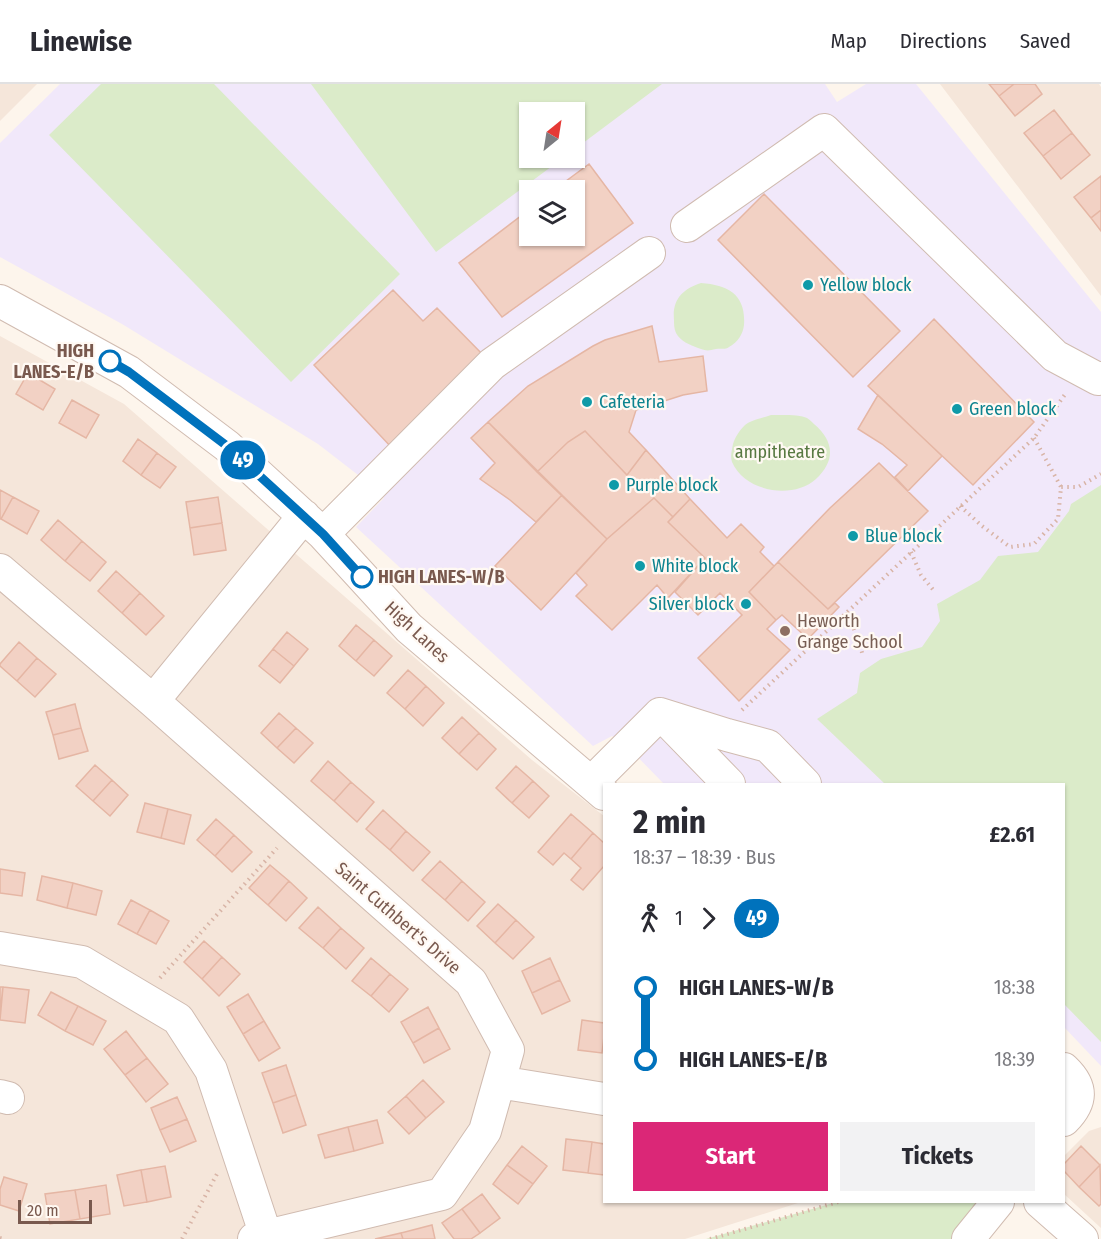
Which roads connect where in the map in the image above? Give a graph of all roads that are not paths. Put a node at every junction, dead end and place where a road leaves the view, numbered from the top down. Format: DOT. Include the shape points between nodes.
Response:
graph roads {
  1 [pos="687,226"];
  2 [pos="649,254"];
  3 [pos="0,301"];
  4 [pos="1090,373"];
  5 [pos="313,525"];
  6 [pos="0,570"];
  7 [pos="153,701"];
  8 [pos="660,714"];
  9 [pos="728,783"];
  10 [pos="804,783"];
  11 [pos="598,789"];
  12 [pos="0,948"];
  13 [pos="1065,1070"];
  14 [pos="499,1082"];
  15 [pos="603,1099"];
  16 [pos="1065,1119"];
  17 [pos="997,1203"];
  18 [pos="1041,1203"];
  19 [pos="260,1238"];
  20 [pos="968,1239"];
  21 [pos="1082,1239"];
  1 -- 4 [label="street" via="824,130 1055,356"];
  2 -- 5 [label="street" via="492,364"];
  3 -- 5 [label="street, High Lanes" via="129,372 227,446"];
  5 -- 7 [label="street"];
  5 -- 11 [label="street, High Lanes" via="409,628"];
  6 -- 7 [label="street, Saint Cuthbert's Drive"];
  7 -- 14 [label="street, Saint Cuthbert's Drive" via="471,982 508,1050"];
  8 -- 9 [label="street"];
  8 -- 10 [label="street" via="768,747"];
  8 -- 11 [label="street"];
  12 -- 19 [label="street" via="82,962 178,1019 211,1070"];
  13 -- 16 [label="street" via="1073,1078 1078,1100"];
  14 -- 15 [label="street"];
  14 -- 19 [label="street, Saint Cuthbert's Drive" via="485,1131 442,1194"];
  17 -- 20 [label="street"];
  18 -- 21 [label="street"];
}
